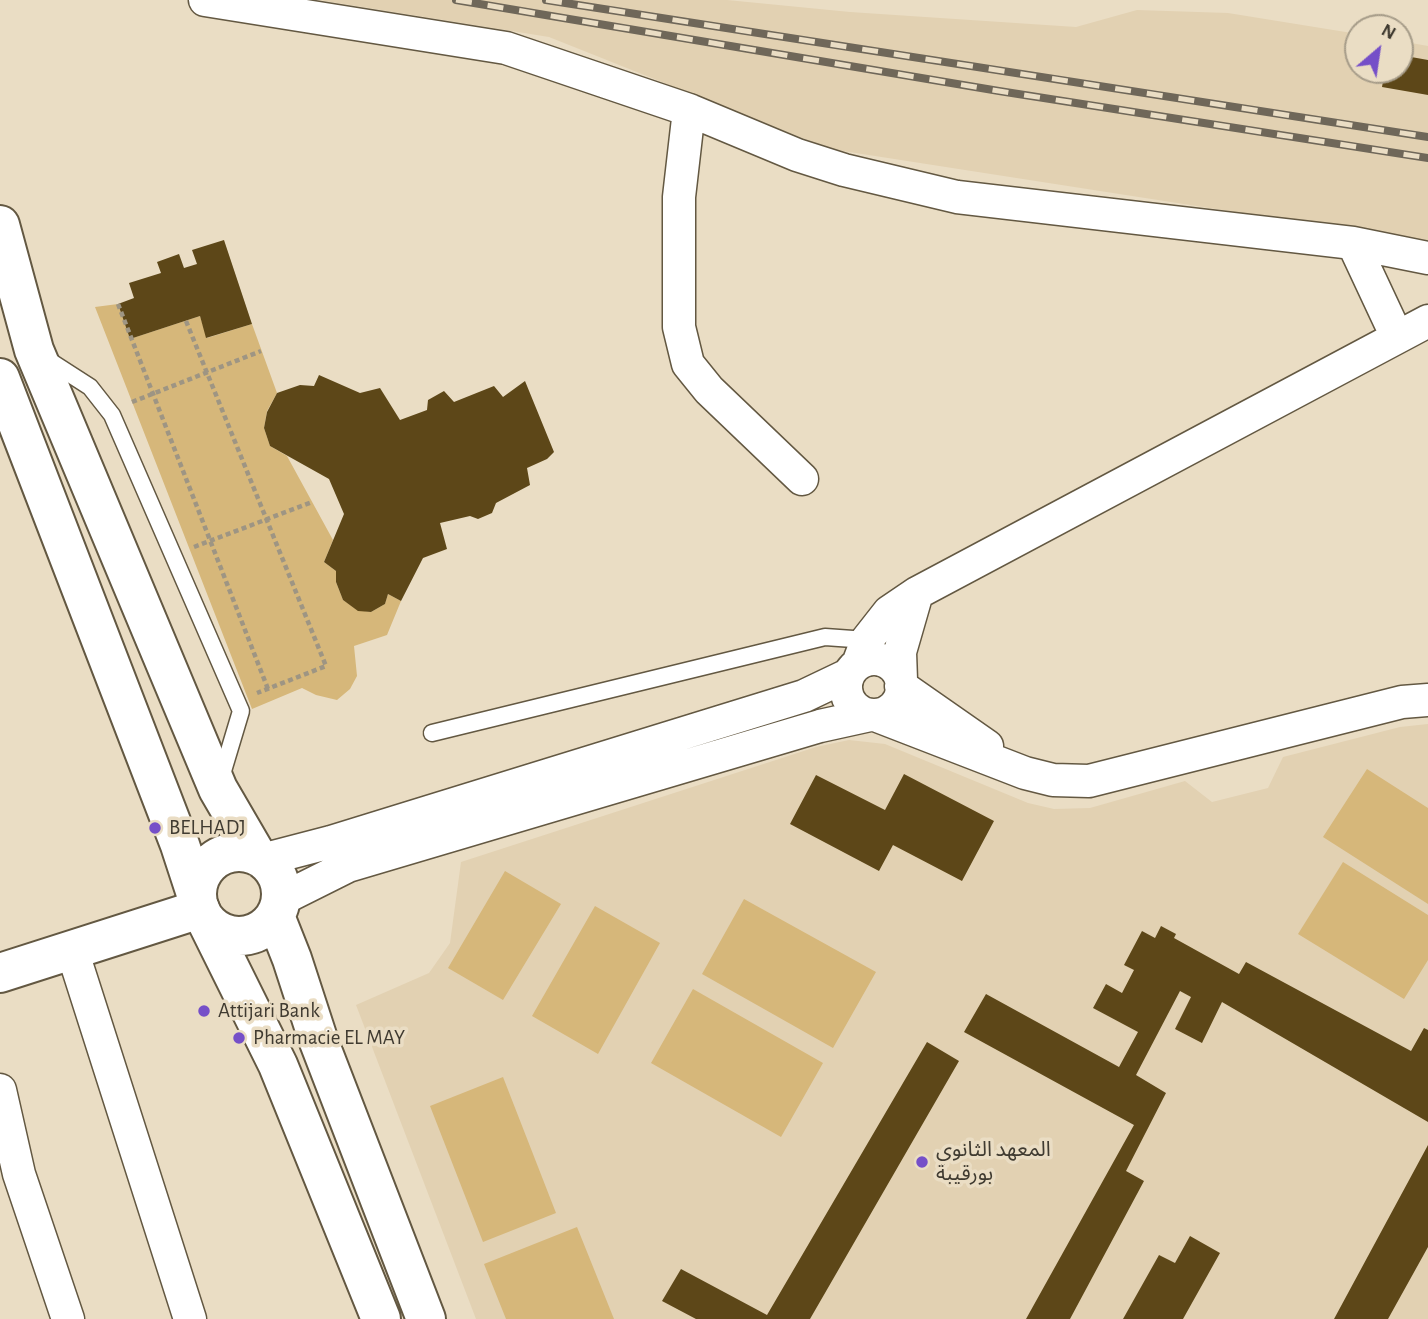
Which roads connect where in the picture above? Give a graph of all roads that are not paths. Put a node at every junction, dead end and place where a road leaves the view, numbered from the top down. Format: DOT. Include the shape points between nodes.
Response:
graph roads {
  1 [pos="205,0"];
  2 [pos="689,110"];
  3 [pos="0,225"];
  4 [pos="1353,243"];
  5 [pos="1428,258"];
  6 [pos="1428,321"];
  7 [pos="1397,337"];
  8 [pos="34,351"];
  9 [pos="0,378"];
  10 [pos="802,479"];
  11 [pos="917,593"];
  12 [pos="858,660"];
  13 [pos="901,683"];
  14 [pos="1428,700"];
  15 [pos="873,715"];
  16 [pos="432,733"];
  17 [pos="1025,773"];
  18 [pos="218,789"];
  19 [pos="260,858"];
  20 [pos="277,908"];
  21 [pos="201,909"];
  22 [pos="72,950"];
  23 [pos="0,973"];
  24 [pos="0,1090"];
  25 [pos="68,1319"];
  26 [pos="190,1319"];
  27 [pos="381,1319"];
  28 [pos="426,1319"];
  1 -- 2 [label="street" via="506,48"];
  2 -- 4 [label="street" via="820,162 957,197"];
  2 -- 10 [label="street" via="679,210 679,327 688,364"];
  3 -- 8 [label="main road"];
  4 -- 5 [label="street"];
  4 -- 7 [label="street"];
  6 -- 7 [label="street"];
  7 -- 11 [label="street"];
  8 -- 18 [label="main road"];
  8 -- 18 [label="lane" via="90,387 112,415 241,711"];
  9 -- 21 [label="main road"];
  11 -- 12 [label="street" via="889,612"];
  11 -- 13 [label="street" via="900,652"];
  12 -- 13 [label="street" via="875,659 891,666"];
  12 -- 15 [label="street" via="846,684 849,701"];
  12 -- 16 [label="lane" via="825,637"];
  12 -- 19 [label="street" via="804,696 331,842"];
  13 -- 15 [label="street" via="901,694 891,709"];
  13 -- 17 [label="street"];
  14 -- 17 [label="street" via="1402,702 1089,781"];
  15 -- 17 [label="street"];
  15 -- 20 [label="street" via="820,726 348,866"];
  18 -- 19 [label="main road"];
  19 -- 20 [label="main road" via="277,876"];
  19 -- 21 [label="main road" via="233,852 210,863 198,884"];
  20 -- 21 [label="main road" via="266,926 242,936 216,929"];
  20 -- 28 [label="main road" via="324,1055"];
  21 -- 22 [label="main road"];
  21 -- 27 [label="main road" via="278,1065"];
  22 -- 23 [label="main road"];
  22 -- 26 [label="street"];
  24 -- 25 [label="street" via="19,1174"];
}
